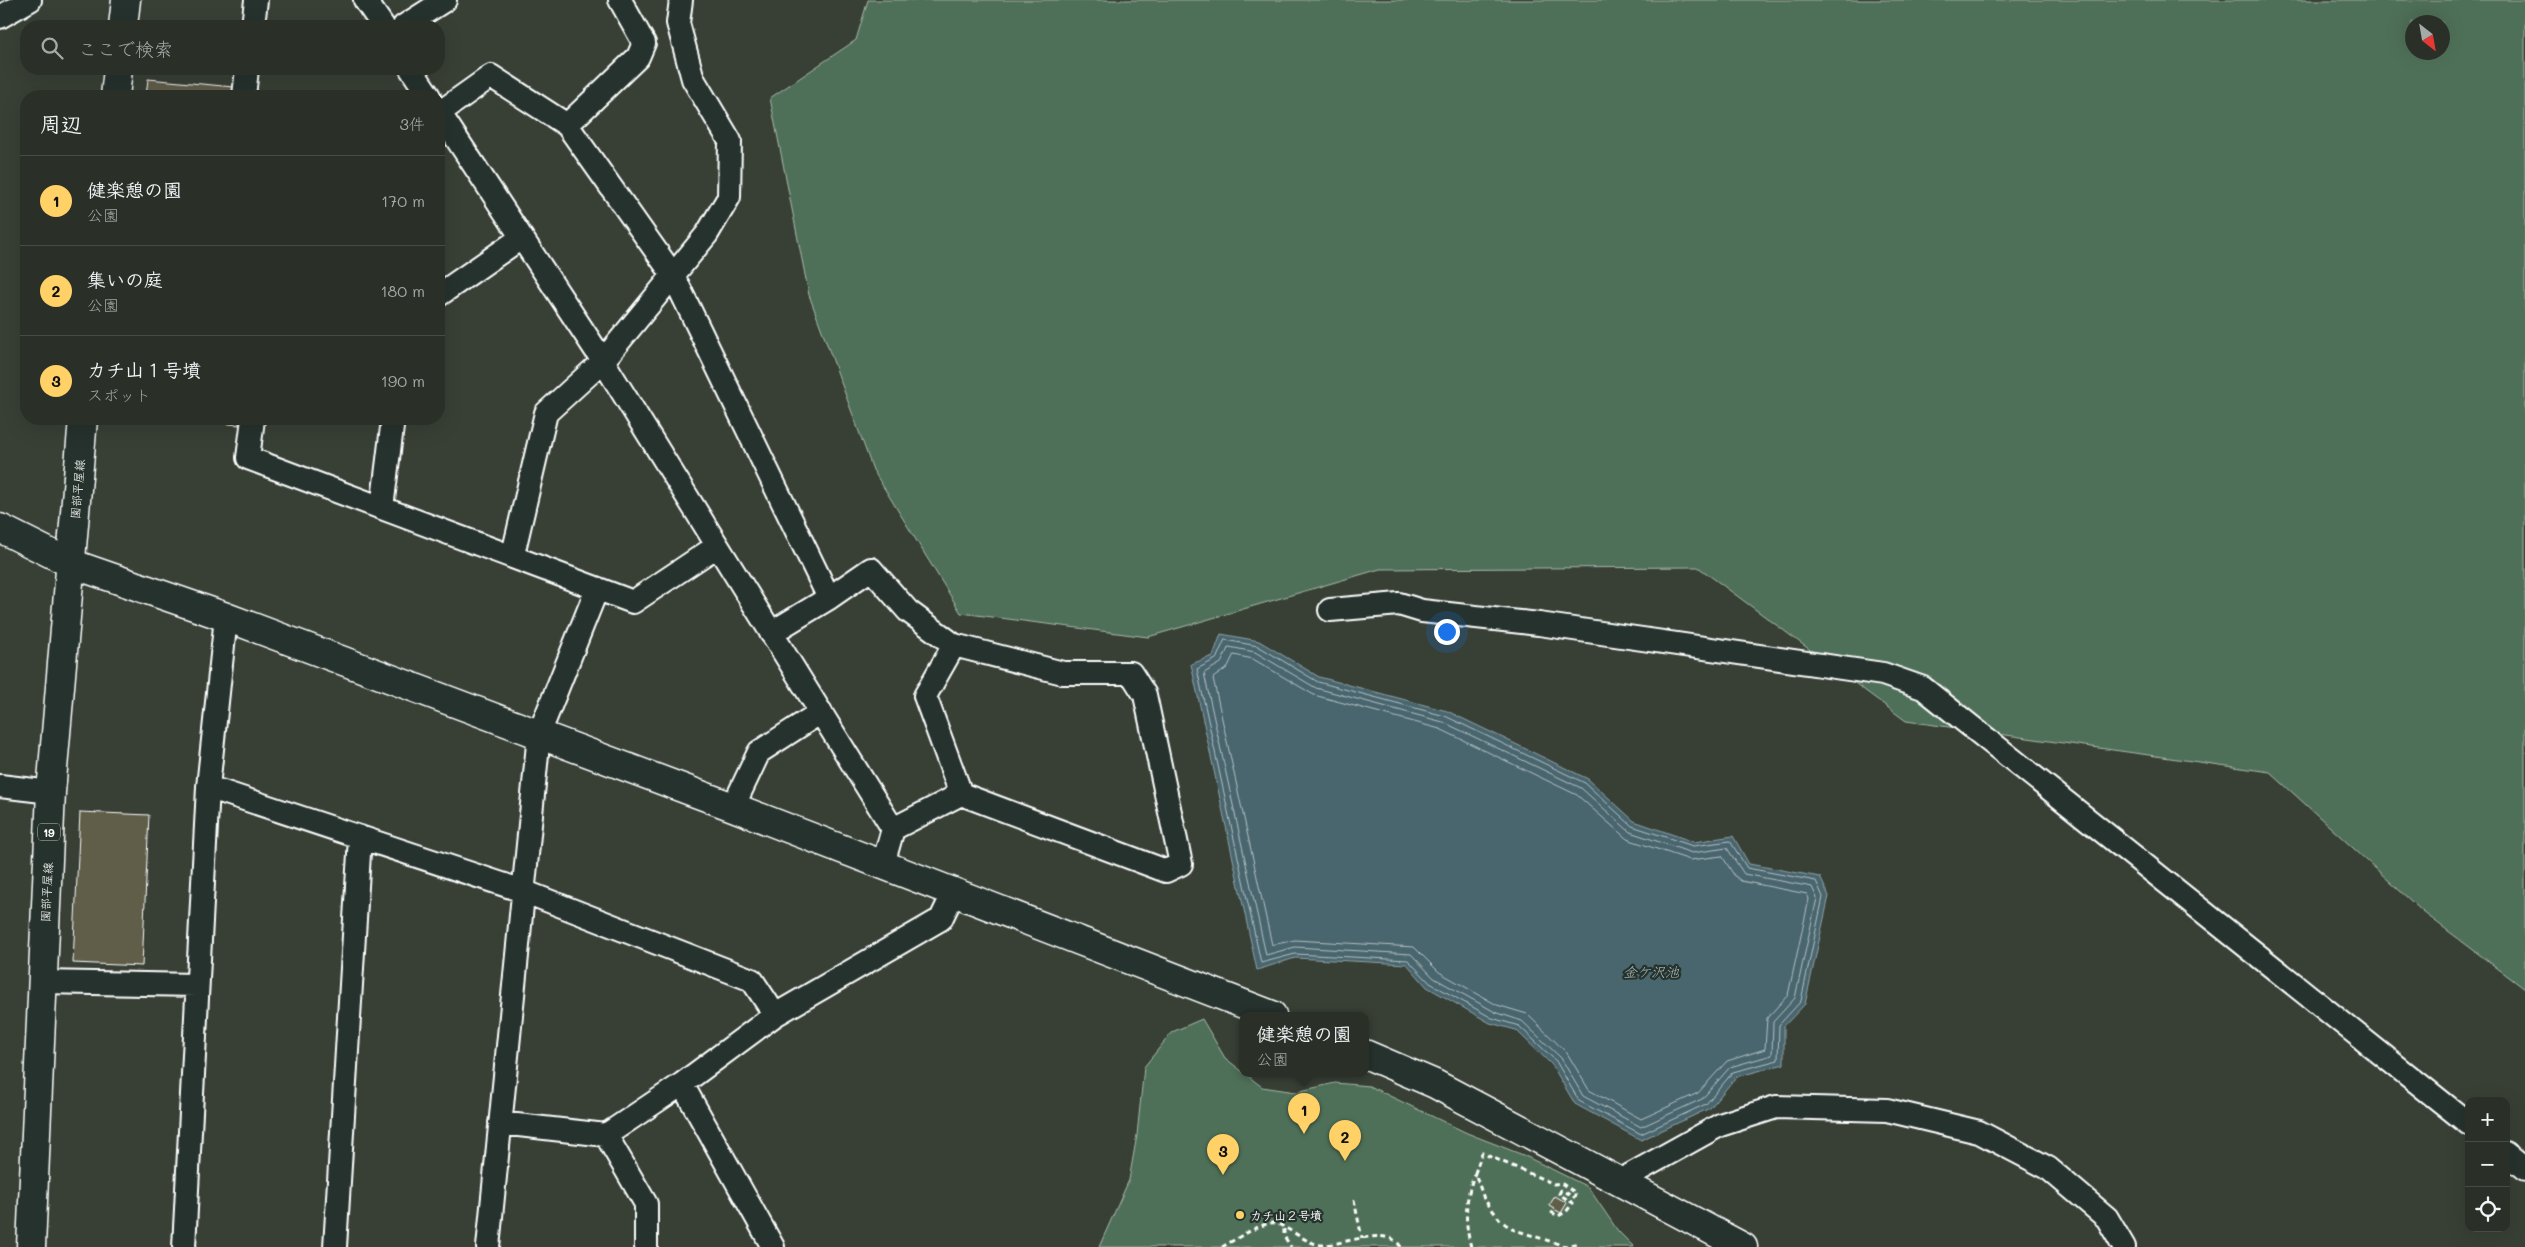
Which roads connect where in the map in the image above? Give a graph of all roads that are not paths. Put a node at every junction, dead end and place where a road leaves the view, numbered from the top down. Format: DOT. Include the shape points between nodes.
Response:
graph roads {
  1 [pos="30,0"];
  2 [pos="126,0"];
  3 [pos="256,0"];
  4 [pos="365,0"];
  5 [pos="445,0"];
  6 [pos="620,0"];
  7 [pos="681,0"];
  8 [pos="0,17"];
  9 [pos="124,20"];
  10 [pos="254,20"];
  11 [pos="379,20"];
  12 [pos="413,20"];
  13 [pos="117,75"];
  14 [pos="247,75"];
  15 [pos="415,75"];
  16 [pos="116,90"];
  17 [pos="245,90"];
  18 [pos="424,90"];
  19 [pos="445,103"];
  20 [pos="445,122"];
  21 [pos="567,125"];
  22 [pos="521,238"];
  23 [pos="674,275"];
  24 [pos="445,291"];
  25 [pos="603,360"];
  26 [pos="82,425"];
  27 [pos="251,425"];
  28 [pos="391,425"];
  29 [pos="382,508"];
  30 [pos="0,528"];
  31 [pos="718,546"];
  32 [pos="514,550"];
  33 [pos="70,562"];
  34 [pos="597,589"];
  35 [pos="829,598"];
  36 [pos="1330,610"];
  37 [pos="226,617"];
  38 [pos="771,633"];
  39 [pos="954,645"];
  40 [pos="821,712"];
  41 [pos="539,734"];
  42 [pos="0,786"];
  43 [pos="208,787"];
  44 [pos="51,792"];
  45 [pos="961,794"];
  46 [pos="733,807"];
  47 [pos="893,829"];
  48 [pos="360,837"];
  49 [pos="883,864"];
  50 [pos="523,891"];
  51 [pos="954,892"];
  52 [pos="42,982"];
  53 [pos="196,985"];
  54 [pos="1264,1012"];
  55 [pos="775,1015"];
  56 [pos="1369,1056"];
  57 [pos="682,1084"];
  58 [pos="2465,1121"];
  59 [pos="500,1123"];
  60 [pos="606,1135"];
  61 [pos="2510,1157"];
  62 [pos="2525,1169"];
  63 [pos="1621,1180"];
  64 [pos="31,1247"];
  65 [pos="184,1247"];
  66 [pos="335,1247"];
  67 [pos="488,1247"];
  68 [pos="646,1247"];
  69 [pos="773,1247"];
  70 [pos="1743,1247"];
  71 [pos="2124,1247"];
  1 -- 8 [label="street"];
  2 -- 9 [label="street"];
  3 -- 10 [label="street"];
  4 -- 11 [label="street"];
  5 -- 12 [label="street"];
  6 -- 21 [label="street" via="644,43 638,57"];
  7 -- 23 [label="street" via="678,23 693,79 730,141 729,197 707,234"];
  13 -- 16 [label="street"];
  14 -- 17 [label="street"];
  15 -- 18 [label="street"];
  19 -- 21 [label="street" via="491,76"];
  20 -- 22 [label="street"];
  21 -- 23 [label="street"];
  22 -- 24 [label="street"];
  22 -- 25 [label="street"];
  23 -- 25 [label="street"];
  23 -- 35 [label="street"];
  25 -- 31 [label="street"];
  25 -- 32 [label="street" via="546,413"];
  26 -- 33 [label="street, 園部平屋線 / 19"];
  27 -- 29 [label="street" via="248,458"];
  28 -- 29 [label="street"];
  29 -- 34 [label="street"];
  30 -- 33 [label="street"];
  31 -- 34 [label="street" via="633,602"];
  31 -- 38 [label="street"];
  33 -- 37 [label="street"];
  33 -- 44 [label="street, 園部平屋線 / 19"];
  34 -- 41 [label="street"];
  35 -- 38 [label="street"];
  35 -- 39 [label="street" via="870,569 908,611"];
  36 -- 58 [label="street" via="1399,604 1422,610 1883,674 1923,688"];
  37 -- 41 [label="street"];
  37 -- 43 [label="street"];
  38 -- 40 [label="street"];
  39 -- 45 [label="street" via="925,696"];
  39 -- 45 [label="street" via="1063,673 1130,673 1145,695 1181,864 1166,871"];
  40 -- 46 [label="street" via="759,752"];
  40 -- 47 [label="street"];
  41 -- 46 [label="street"];
  41 -- 50 [label="street"];
  42 -- 44 [label="street"];
  43 -- 48 [label="street"];
  43 -- 53 [label="street"];
  44 -- 52 [label="street, 園部平屋線 / 19"];
  45 -- 47 [label="street"];
  46 -- 49 [label="street"];
  47 -- 49 [label="street"];
  48 -- 50 [label="street"];
  48 -- 66 [label="street"];
  49 -- 51 [label="street"];
  50 -- 55 [label="street" via="752,980"];
  50 -- 59 [label="street"];
  51 -- 54 [label="street"];
  51 -- 55 [label="street" via="941,919"];
  52 -- 53 [label="street"];
  52 -- 64 [label="street, 園部平屋線 / 19"];
  53 -- 65 [label="street"];
  55 -- 57 [label="street"];
  56 -- 63 [label="street" via="1436,1084"];
  57 -- 60 [label="street"];
  57 -- 69 [label="street"];
  59 -- 60 [label="street"];
  59 -- 67 [label="street"];
  60 -- 68 [label="street" via="646,1204"];
  61 -- 62 [label="street"];
  63 -- 70 [label="street"];
  63 -- 71 [label="street" via="1720,1126 1776,1107 1887,1110 1979,1132 2048,1168 2107,1218"];
}
